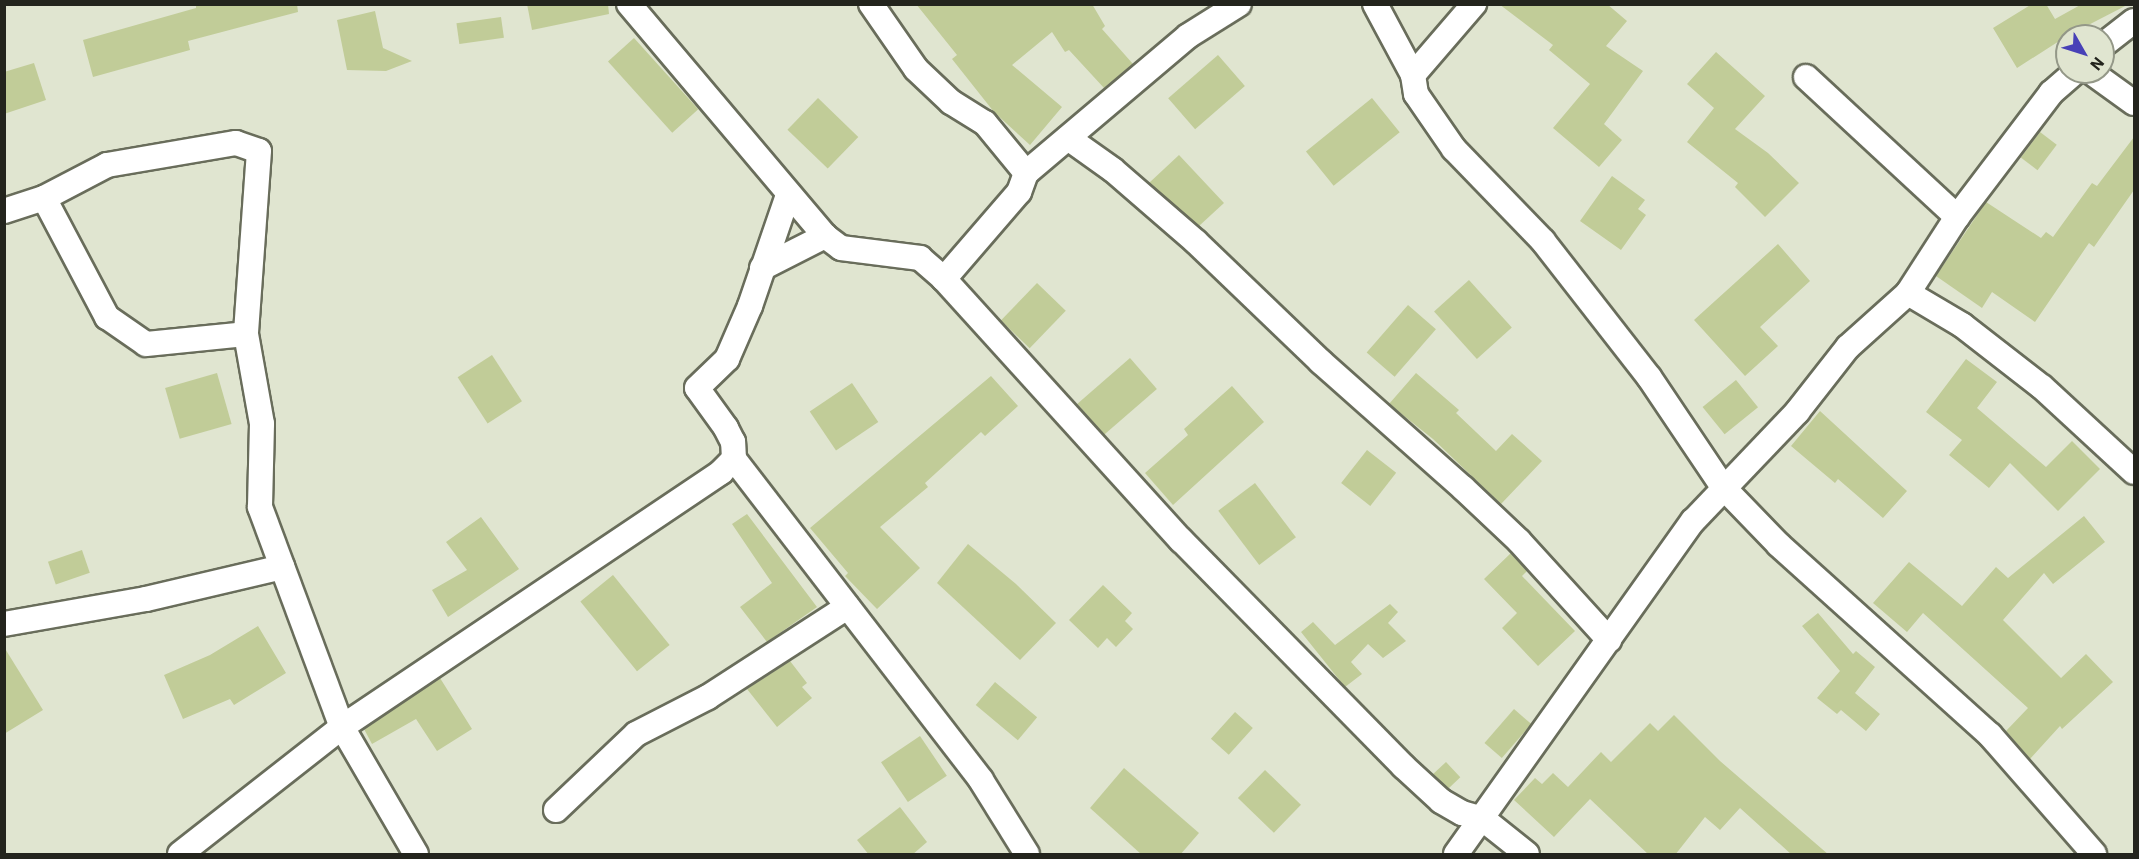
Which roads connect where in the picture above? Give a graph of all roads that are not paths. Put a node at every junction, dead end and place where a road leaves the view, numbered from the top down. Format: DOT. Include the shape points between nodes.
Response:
graph roads {
  1 [pos="629,4"];
  2 [pos="871,4"];
  3 [pos="1239,4"];
  4 [pos="1375,4"];
  5 [pos="1474,4"];
  6 [pos="2134,21"];
  7 [pos="2115,36"];
  8 [pos="1413,75"];
  9 [pos="1806,76"];
  10 [pos="2061,84"];
  11 [pos="2108,84"];
  12 [pos="2134,103"];
  13 [pos="1068,138"];
  14 [pos="1026,173"];
  15 [pos="788,195"];
  16 [pos="44,198"];
  17 [pos="4,211"];
  18 [pos="1957,217"];
  19 [pos="825,236"];
  20 [pos="762,268"];
  21 [pos="944,279"];
  22 [pos="1908,293"];
  23 [pos="246,334"];
  24 [pos="734,459"];
  25 [pos="2134,472"];
  26 [pos="1723,487"];
  27 [pos="282,567"];
  28 [pos="847,607"];
  29 [pos="4,624"];
  30 [pos="1609,640"];
  31 [pos="342,727"];
  32 [pos="556,810"];
  33 [pos="1484,819"];
  34 [pos="180,855"];
  35 [pos="416,855"];
  36 [pos="1027,855"];
  37 [pos="1456,855"];
  38 [pos="1527,855"];
  39 [pos="2094,855"];
  1 -- 15 [label="street"];
  2 -- 14 [label="street" via="916,69 951,102 985,123"];
  3 -- 13 [label="street" via="1188,36"];
  4 -- 8 [label="street"];
  5 -- 8 [label="street"];
  6 -- 7 [label="street"];
  8 -- 26 [label="street" via="1416,94 1454,149 1543,241 1649,377"];
  9 -- 18 [label="street"];
  10 -- 18 [label="street"];
  11 -- 12 [label="street"];
  13 -- 14 [label="street"];
  13 -- 30 [label="street" via="1113,170 1196,242 1321,362 1463,488"];
  14 -- 21 [label="street" via="1019,192"];
  15 -- 19 [label="street"];
  15 -- 20 [label="street"];
  16 -- 17 [label="street"];
  16 -- 23 [label="street" via="107,317 146,344"];
  16 -- 23 [label="street" via="107,165 236,143 259,151"];
  18 -- 22 [label="street"];
  19 -- 20 [label="street"];
  19 -- 21 [label="street" via="841,248 920,258"];
  20 -- 24 [label="street" via="727,359 697,388 726,428 733,442"];
  21 -- 33 [label="street" via="1181,540 1403,766 1441,801"];
  22 -- 25 [label="street" via="1962,325 2043,387"];
  22 -- 26 [label="street" via="1848,347 1797,412"];
  23 -- 27 [label="street" via="262,424 260,507"];
  24 -- 28 [label="street"];
  24 -- 31 [label="street" via="721,472"];
  26 -- 30 [label="street" via="1693,521"];
  26 -- 39 [label="street" via="1779,545 1990,735"];
  27 -- 29 [label="street" via="146,599"];
  27 -- 31 [label="street"];
  28 -- 32 [label="street" via="708,697 636,734"];
  28 -- 36 [label="street" via="981,780"];
  30 -- 33 [label="street"];
  31 -- 34 [label="street"];
  31 -- 35 [label="street"];
  33 -- 37 [label="street"];
  33 -- 38 [label="street"];
}
